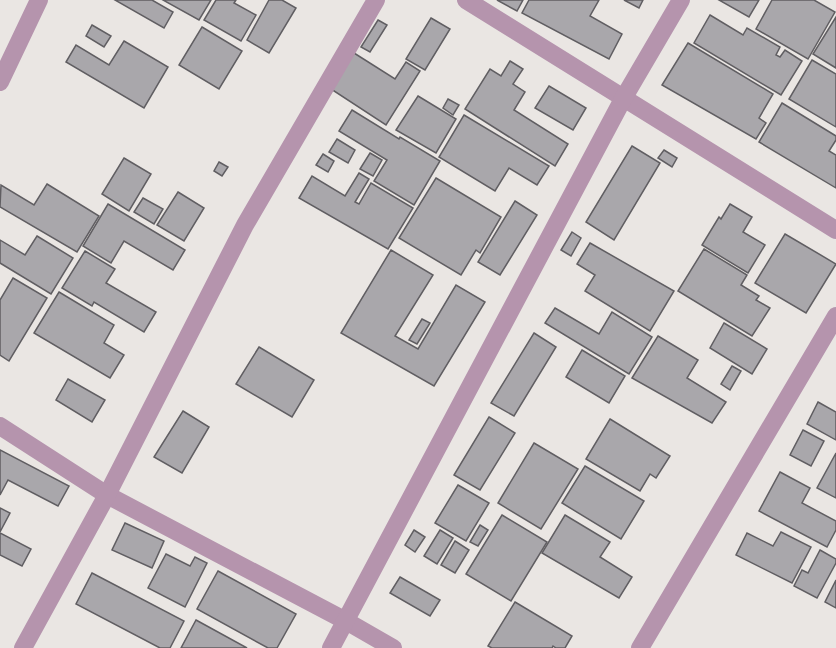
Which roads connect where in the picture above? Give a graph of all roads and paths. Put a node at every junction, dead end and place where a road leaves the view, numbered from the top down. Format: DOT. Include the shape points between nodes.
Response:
graph roads {
  1 [pos="39,0"];
  2 [pos="376,0"];
  3 [pos="466,0"];
  4 [pos="681,0"];
  5 [pos="0,82"];
  6 [pos="623,99"];
  7 [pos="836,230"];
  8 [pos="836,316"];
  9 [pos="0,426"];
  10 [pos="107,495"];
  11 [pos="346,621"];
  12 [pos="23,648"];
  13 [pos="331,648"];
  14 [pos="393,648"];
  15 [pos="640,648"];
  1 -- 5 [label="street"];
  2 -- 10 [label="street" via="245,225"];
  3 -- 6 [label="street"];
  4 -- 6 [label="street"];
  6 -- 7 [label="street"];
  6 -- 11 [label="street"];
  8 -- 15 [label="street"];
  9 -- 10 [label="street"];
  10 -- 11 [label="street"];
  10 -- 12 [label="street"];
  11 -- 13 [label="street"];
  11 -- 14 [label="street"];
}
